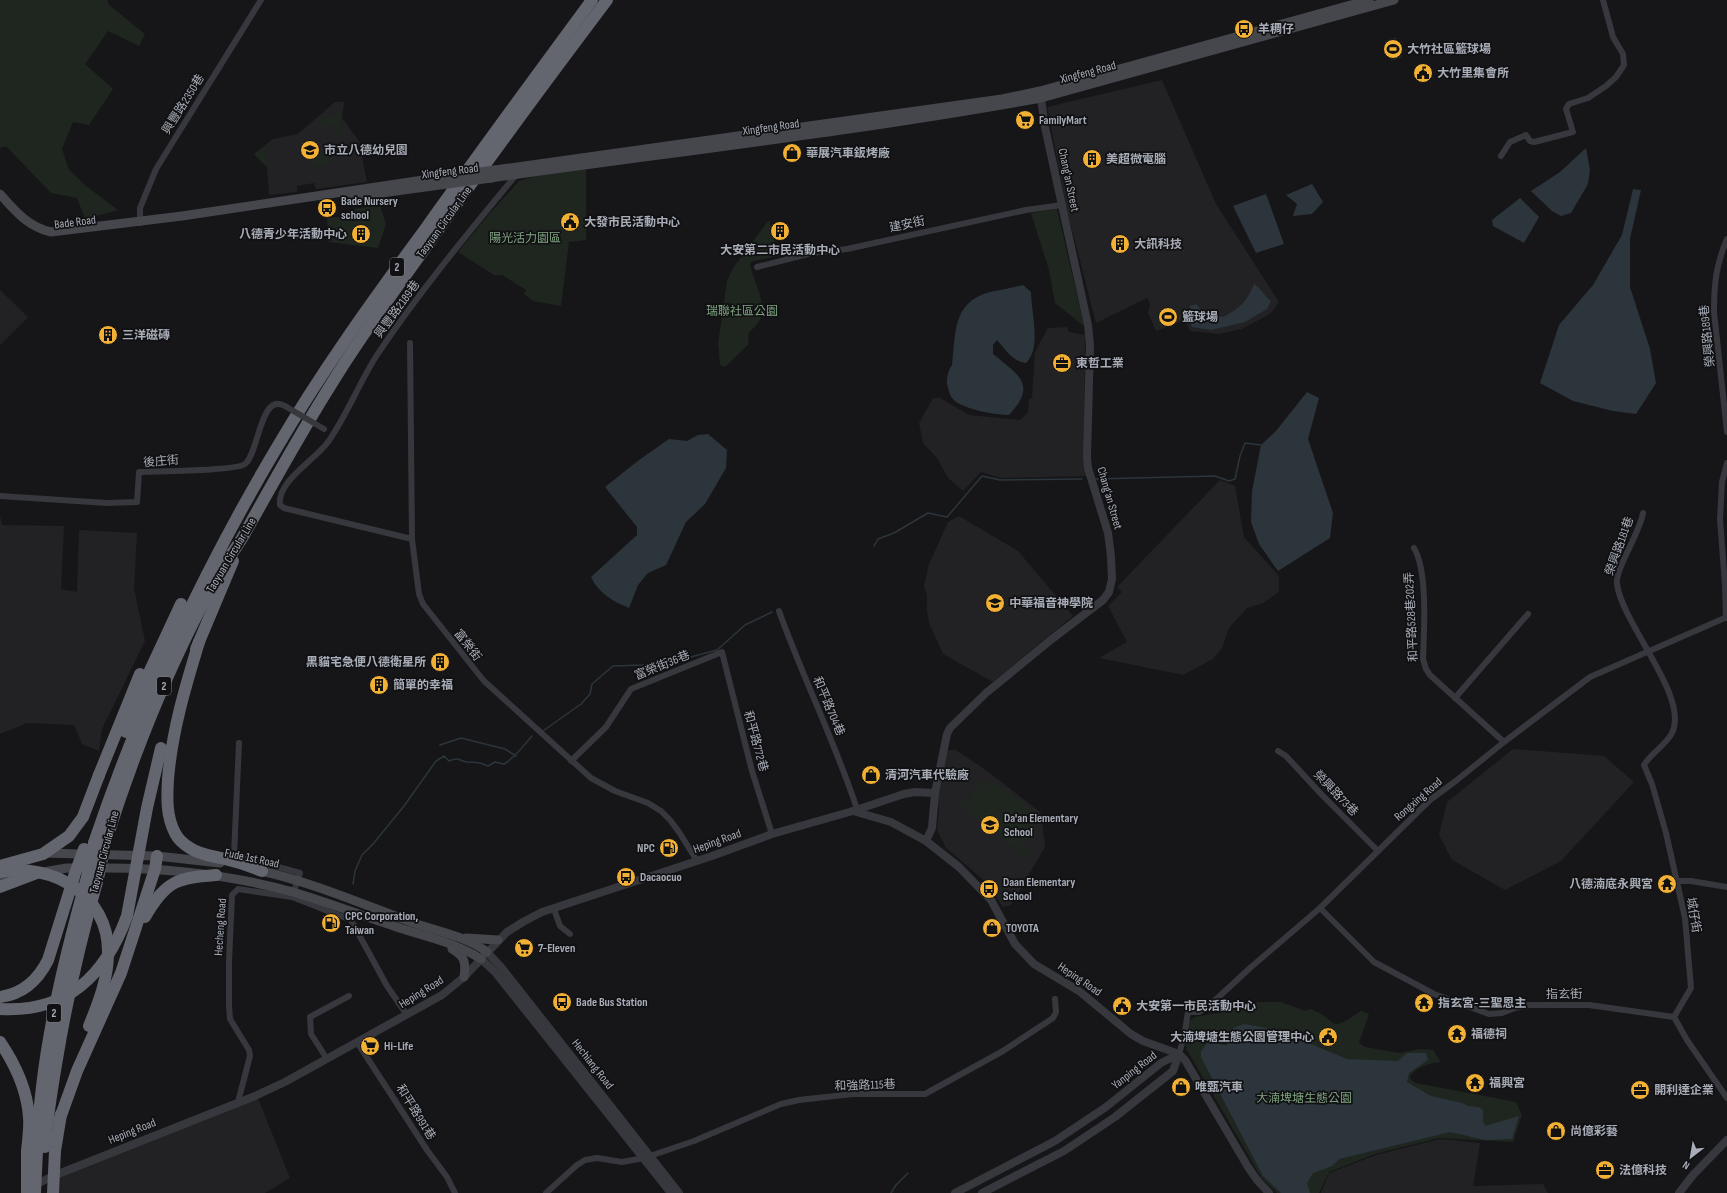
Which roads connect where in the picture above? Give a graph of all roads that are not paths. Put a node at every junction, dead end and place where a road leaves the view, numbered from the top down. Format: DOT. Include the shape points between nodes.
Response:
graph roads {
  1 [pos="261,0"];
  2 [pos="592,0"];
  3 [pos="607,0"];
  4 [pos="1369,0"];
  5 [pos="1394,0"];
  6 [pos="1603,0"];
  7 [pos="1040,95"];
  8 [pos="1501,156"];
  9 [pos="522,166"];
  10 [pos="493,174"];
  11 [pos="516,175"];
  12 [pos="0,194"];
  13 [pos="0,202"];
  14 [pos="1062,205"];
  15 [pos="138,223"];
  16 [pos="1727,239"];
  17 [pos="757,267"];
  18 [pos="410,343"];
  19 [pos="1727,432"];
  20 [pos="333,435"];
  21 [pos="1727,463"];
  22 [pos="0,496"];
  23 [pos="1643,513"];
  24 [pos="243,536"];
  25 [pos="412,540"];
  26 [pos="221,546"];
  27 [pos="1414,548"];
  28 [pos="181,604"];
  29 [pos="779,611"];
  30 [pos="1528,614"];
  31 [pos="1726,618"];
  32 [pos="199,642"];
  33 [pos="1648,651"];
  34 [pos="722,652"];
  35 [pos="1455,698"];
  36 [pos="1504,742"];
  37 [pos="239,743"];
  38 [pos="1278,751"];
  39 [pos="572,761"];
  40 [pos="935,793"];
  41 [pos="855,810"];
  42 [pos="772,834"];
  43 [pos="926,841"];
  44 [pos="94,845"];
  45 [pos="1378,851"];
  46 [pos="157,856"];
  47 [pos="0,860"];
  48 [pos="697,861"];
  49 [pos="0,866"];
  50 [pos="155,869"];
  51 [pos="262,871"];
  52 [pos="0,872"];
  53 [pos="37,874"];
  54 [pos="216,875"];
  55 [pos="0,880"];
  56 [pos="298,881"];
  57 [pos="1677,881"];
  58 [pos="0,887"];
  59 [pos="1727,887"];
  60 [pos="293,895"];
  61 [pos="1320,908"];
  62 [pos="554,909"];
  63 [pos="414,933"];
  64 [pos="570,934"];
  65 [pos="461,937"];
  66 [pos="498,940"];
  67 [pos="130,947"];
  68 [pos="484,955"];
  69 [pos="464,976"];
  70 [pos="349,996"];
  71 [pos="0,997"];
  72 [pos="1055,998"];
  73 [pos="0,1008"];
  74 [pos="407,1015"];
  75 [pos="1674,1017"];
  76 [pos="0,1042"];
  77 [pos="357,1042"];
  78 [pos="0,1054"];
  79 [pos="1179,1054"];
  80 [pos="327,1059"];
  81 [pos="1727,1098"];
  82 [pos="238,1102"];
  83 [pos="59,1121"];
  84 [pos="1727,1140"];
  85 [pos="41,1151"];
  86 [pos="647,1157"];
  87 [pos="53,1176"];
  88 [pos="27,1193"];
  89 [pos="43,1193"];
  90 [pos="53,1193"];
  91 [pos="455,1193"];
  92 [pos="546,1193"];
  93 [pos="671,1193"];
  94 [pos="679,1193"];
  95 [pos="955,1193"];
  96 [pos="982,1193"];
  97 [pos="1270,1193"];
  98 [pos="1680,1193"];
  1 -- 15 [label="street, 興豐路2350巷" via="156,169 140,208"];
  2 -- 26 [label="highway, Taoyuan Circular Line / 2" via="322,374"];
  3 -- 24 [label="highway, Taoyuan Circular Line / 2" via="506,135 333,381"];
  4 -- 7 [label="main road, Xingfeng Road"];
  5 -- 7 [label="main road, Xingfeng Road"];
  6 -- 8 [label="street" via="1613,37 1623,54 1624,65 1606,86 1588,98 1570,104 1566,109 1573,132 1534,142 1526,135 1510,142"];
  7 -- 9 [label="main road, Xingfeng Road"];
  7 -- 11 [label="main road, Xingfeng Road" via="988,108"];
  7 -- 14 [label="street, Chang'an Street"];
  9 -- 10 [label="main road, Xingfeng Road"];
  9 -- 11 [label="street, 興豐路2189巷"];
  10 -- 11 [label="main road, Xingfeng Road"];
  10 -- 15 [label="main road, Xingfeng Road, bridge"];
  11 -- 20 [label="street, 興豐路2189巷" via="449,256 393,333 377,356"];
  12 -- 15 [label="main road, Bade Road" via="29,223 45,231"];
  13 -- 15 [label="main road, Bade Road" via="28,229 53,238"];
  14 -- 17 [label="street, 建安街" via="1026,210 847,249 812,253"];
  14 -- 40 [label="street, Chang'an Street" via="1088,325 1090,345 1087,457 1091,480 1108,533 1112,579 1109,592 1103,600 986,693 950,728"];
  16 -- 19 [label="street, 榮興路189巷" via="1717,267 1714,312"];
  18 -- 25 [label="street, 富榮街"];
  20 -- 22 [label="street, 後庄街, bridge" via="276,403 270,406 266,413 253,452 245,465 225,469 139,472 137,502 107,503"];
  20 -- 25 [label="street" via="323,449 286,484 279,497 280,505"];
  21 -- 31 [label="street" via="1722,482 1720,520 1726,585"];
  23 -- 33 [label="street, 榮興路181巷" via="1618,574 1617,583 1628,614"];
  24 -- 32 [label="highway"];
  24 -- 44 [label="highway, Taoyuan Circular Line / 2" via="220,571 176,658 118,803"];
  25 -- 39 [label="street, 富榮街" via="419,594 423,604 484,682"];
  26 -- 28 [label="highway"];
  26 -- 44 [label="highway, Taoyuan Circular Line / 2" via="150,695"];
  27 -- 35 [label="street, 和平路528巷202弄" via="1418,555 1422,582 1423,659 1430,675"];
  28 -- 44 [label="highway" via="144,684"];
  28 -- 49 [label="highway, bridge" via="149,652 83,817 69,836 43,854"];
  29 -- 41 [label="street, 和平路704巷" via="831,740"];
  30 -- 35 [label="street"];
  31 -- 33 [label="street, Rongxing Road"];
  32 -- 51 [label="highway" via="180,704 170,757 168,811 175,834 191,849"];
  32 -- 73 [label="highway, bridge" via="175,698 161,748 127,916 121,933 99,970 62,998 30,1007"];
  33 -- 36 [label="street, Rongxing Road" via="1590,677"];
  33 -- 57 [label="street, 城仔街" via="1674,707 1675,722 1672,734 1644,765 1660,810"];
  34 -- 39 [label="street, 富榮街36巷" via="631,689 606,727"];
  34 -- 42 [label="street, 和平路772巷" via="752,771"];
  35 -- 36 [label="street, 和平路528巷202弄"];
  36 -- 45 [label="street, Rongxing Road" via="1430,800"];
  37 -- 56 [label="street" via="234,855 300,873"];
  38 -- 45 [label="street, 榮興路73巷" via="1286,756"];
  39 -- 48 [label="street, 富榮街" via="603,785 661,811"];
  40 -- 41 [label="street, Heping Road" via="904,794"];
  40 -- 43 [label="street, Chang'an Street" via="932,828"];
  41 -- 42 [label="street, Heping Road"];
  41 -- 43 [label="street, Heping Road" via="891,822"];
  42 -- 48 [label="street, Heping Road"];
  43 -- 79 [label="street, Heping Road" via="959,867 991,900 1015,944 1034,964 1079,991 1131,1034"];
  44 -- 71 [label="highway, bridge" via="74,876 48,960 42,971 28,987"];
  44 -- 85 [label="highway, Taoyuan Circular Line / 2, bridge" via="92,877 63,964 56,1001 38,1114"];
  45 -- 61 [label="street, Rongxing Road"];
  46 -- 47 [label="main road, Fude 1st Road" via="46,852"];
  46 -- 50 [label="highway"];
  46 -- 51 [label="main road, Fude 1st Road"];
  48 -- 62 [label="street, Heping Road"];
  50 -- 53 [label="main road, Fude 1st Road" via="67,868"];
  50 -- 54 [label="main road, Fude 1st Road"];
  50 -- 67 [label="highway"];
  51 -- 56 [label="main road, Fude 1st Road"];
  52 -- 83 [label="highway, bridge" via="29,869 53,875 67,882 93,904 103,924 108,951 103,988 66,1085"];
  53 -- 55 [label="main road, Fude 1st Road"];
  53 -- 58 [label="highway"];
  54 -- 60 [label="main road, Fude 1st Road"];
  54 -- 67 [label="highway" via="178,880 167,887 153,903"];
  56 -- 60 [label="street"];
  56 -- 65 [label="main road, Fude 1st Road"];
  57 -- 59 [label="street"];
  57 -- 75 [label="street, 城仔街" via="1685,918 1692,988"];
  60 -- 63 [label="main road, Fude 1st Road"];
  60 -- 74 [label="street" via="351,920 387,986"];
  60 -- 82 [label="street, Hecheng Road" via="238,889 232,895 230,1019 250,1056"];
  61 -- 75 [label="street, 指玄街" via="1374,962 1434,994 1489,1014 1529,1005 1589,1005"];
  61 -- 79 [label="street, Rongxing Road" via="1211,1004 1199,1012 1188,1012"];
  62 -- 64 [label="street" via="560,926"];
  62 -- 66 [label="street, Heping Road" via="523,922"];
  63 -- 68 [label="main road, Fude 1st Road" via="450,942 470,952"];
  63 -- 69 [label="main road" via="459,953 466,964"];
  65 -- 66 [label="main road"];
  65 -- 68 [label="main road, Fude 1st Road" via="479,946"];
  66 -- 68 [label="street, Heping Road"];
  67 -- 83 [label="highway" via="107,1006 77,1071"];
  68 -- 69 [label="street, Heping Road"];
  68 -- 86 [label="street, Hechiang Road" via="495,972"];
  69 -- 74 [label="street, Heping Road" via="442,995"];
  70 -- 80 [label="street" via="310,1017 311,1034"];
  72 -- 86 [label="street, 和強路115巷" via="1056,1012 1053,1018 1003,1051 925,1094 853,1094 781,1104"];
  74 -- 77 [label="street, Heping Road"];
  75 -- 81 [label="street"];
  76 -- 85 [label="highway" via="16,1069"];
  77 -- 80 [label="street, Heping Road"];
  77 -- 91 [label="street, 和平路991巷"];
  78 -- 85 [label="highway" via="11,1071 26,1120"];
  79 -- 95 [label="street, Yanping Road" via="1161,1063 1106,1107 1056,1141"];
  79 -- 96 [label="street, Yanping Road" via="1173,1071 1110,1121 1064,1150"];
  79 -- 97 [label="street, Heping Road" via="1186,1060 1257,1180"];
  80 -- 82 [label="street, Heping Road" via="285,1082"];
  82 -- 87 [label="street, Heping Road"];
  83 -- 85 [label="highway"];
  84 -- 98 [label="street" via="1693,1175"];
  85 -- 88 [label="highway, bridge"];
  85 -- 89 [label="highway, Taoyuan Circular Line / 2"];
  85 -- 90 [label="highway, bridge"];
  86 -- 92 [label="street" via="622,1162 597,1158 585,1160 577,1164"];
  86 -- 93 [label="street, Hechiang Road"];
  86 -- 94 [label="street, Hechiang Road"];
  87 -- 88 [label="street, Heping Road"];
  87 -- 90 [label="street"];
}
